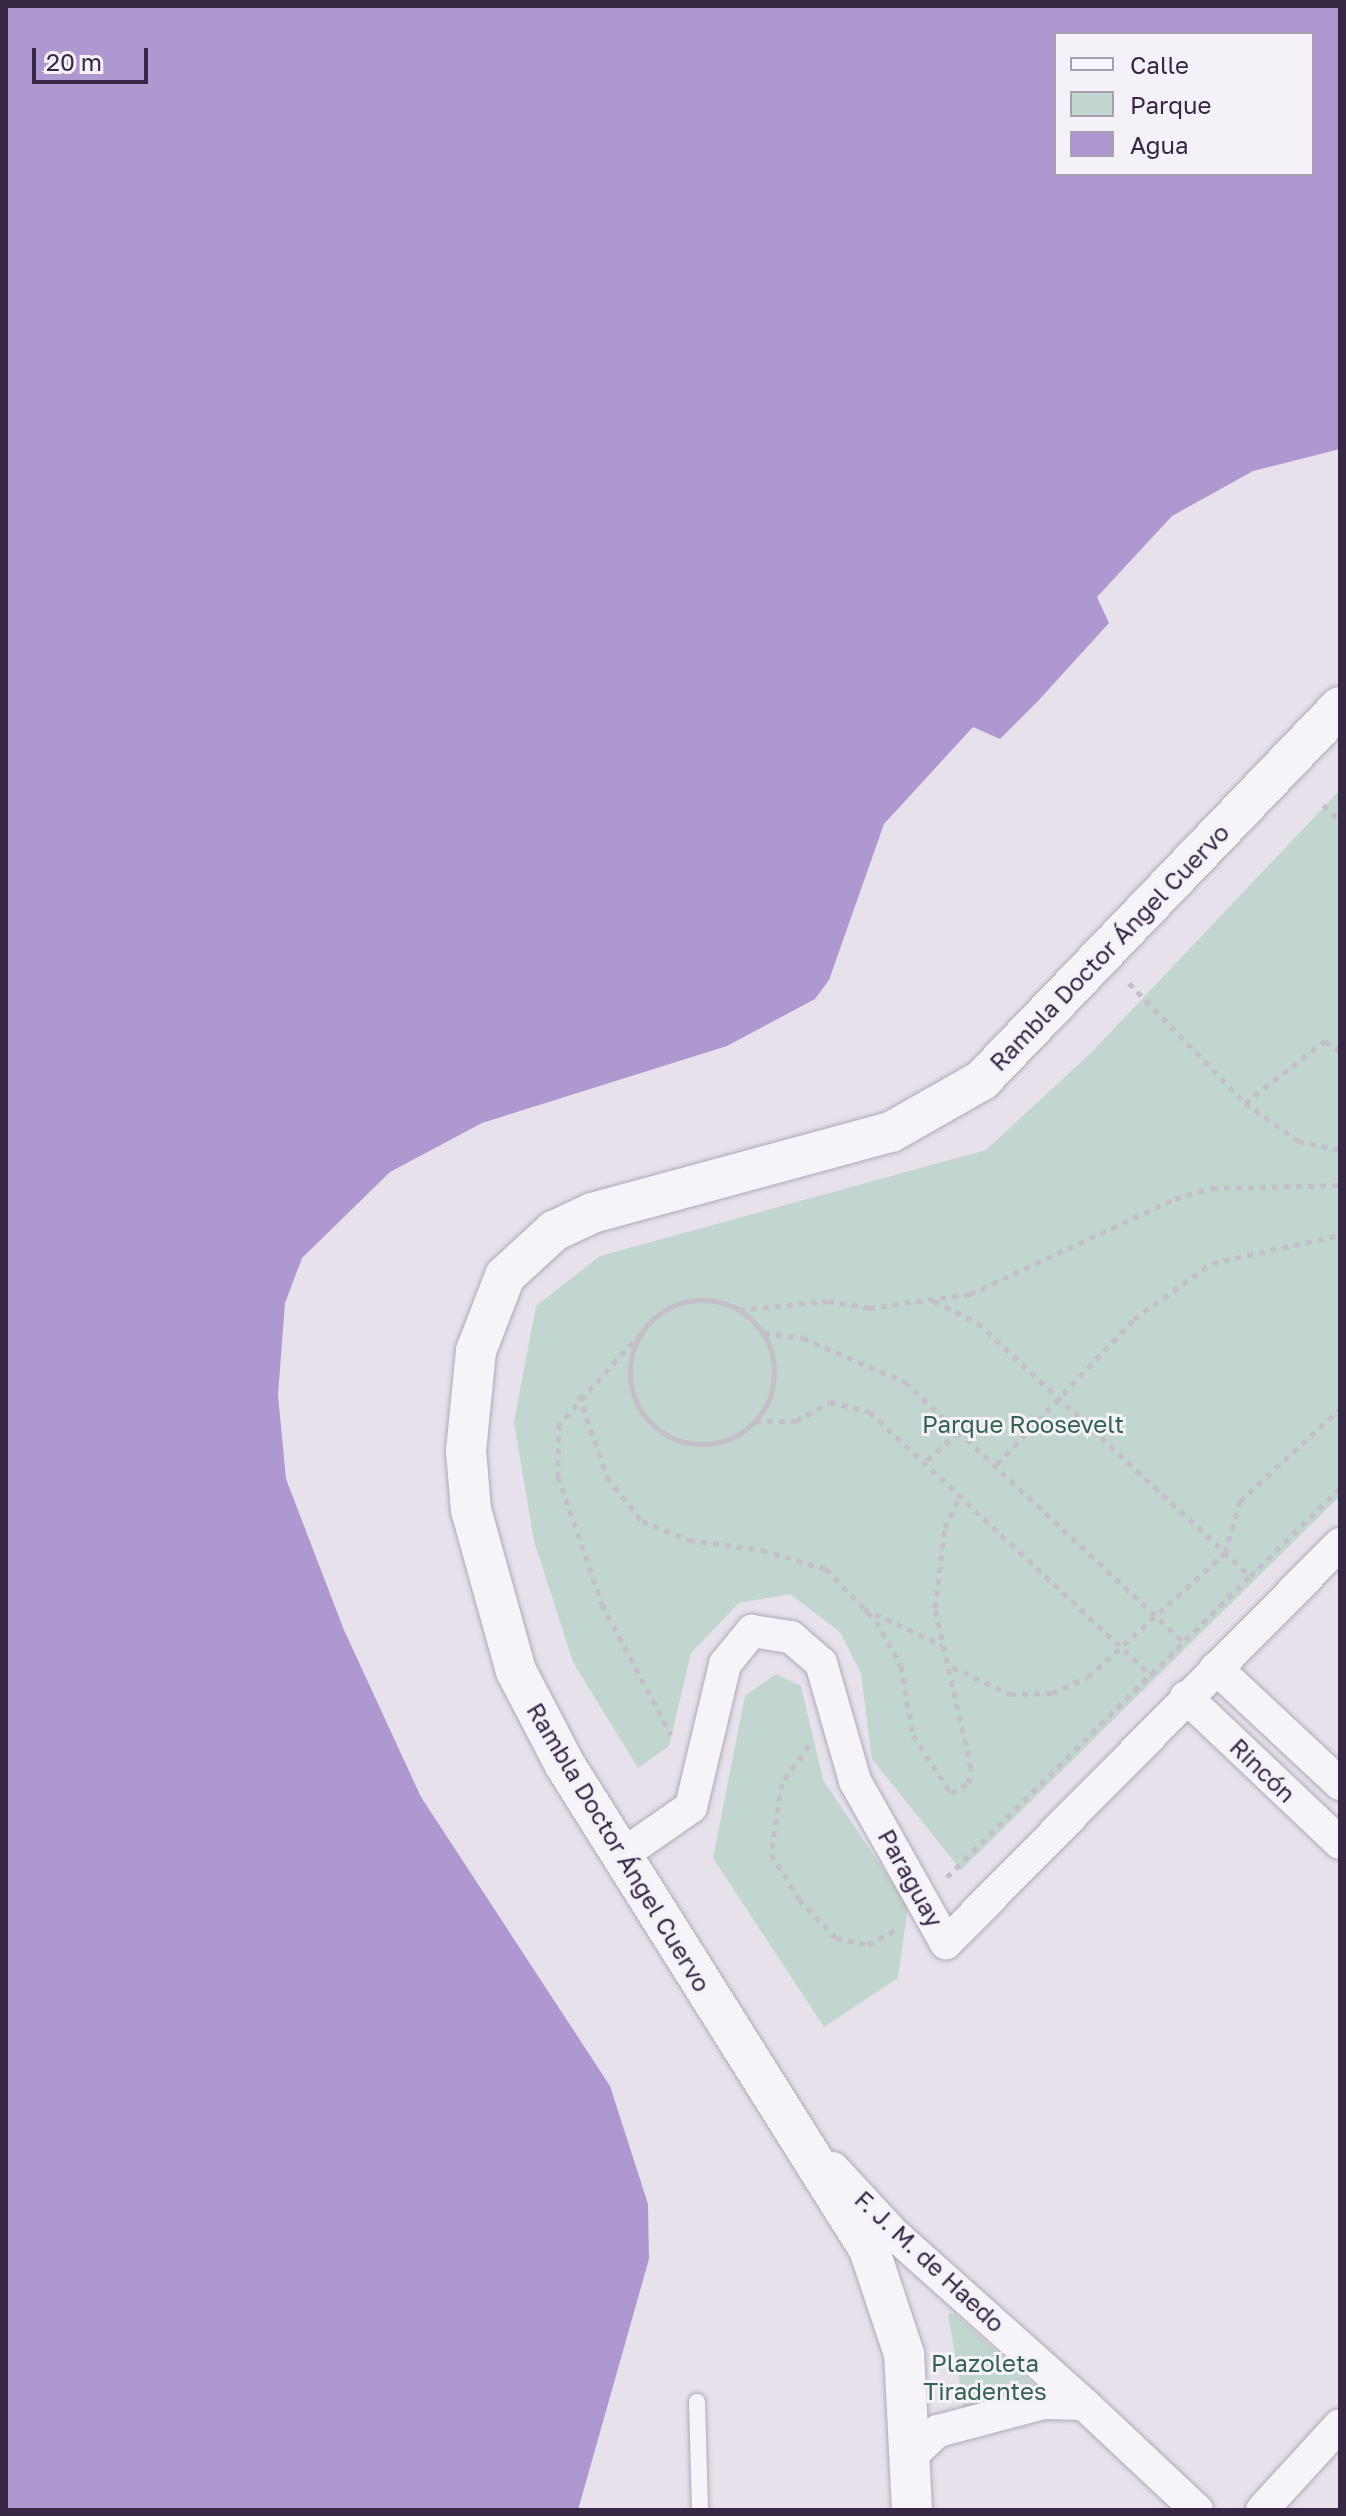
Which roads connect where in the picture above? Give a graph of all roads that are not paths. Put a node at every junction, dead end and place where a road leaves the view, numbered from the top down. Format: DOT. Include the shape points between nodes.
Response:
graph roads {
  1 [pos="1340,707"];
  2 [pos="1340,1544"];
  3 [pos="1216,1668"];
  4 [pos="1186,1697"];
  5 [pos="1340,1784"];
  6 [pos="1340,1843"];
  7 [pos="622,1855"];
  8 [pos="780,2113"];
  9 [pos="697,2402"];
  10 [pos="1084,2404"];
  11 [pos="1340,2425"];
  12 [pos="913,2454"];
  13 [pos="700,2510"];
  14 [pos="912,2510"];
  15 [pos="1197,2510"];
  16 [pos="1262,2510"];
  1 -- 7 [label="street, Rambla Doctor Ángel Cuervo" via="1010,1056 940,1108 836,1151 592,1213 554,1231 505,1276 476,1351 468,1398 471,1510 521,1682"];
  2 -- 3 [label="street, Paraguay"];
  3 -- 4 [label="street, Paraguay"];
  3 -- 5 [label="street, Rincón"];
  4 -- 6 [label="street, Rincón"];
  4 -- 7 [label="street, Paraguay" via="946,1943 855,1781 821,1663 791,1637 752,1631 725,1664 691,1807"];
  7 -- 8 [label="street, Rambla Doctor Ángel Cuervo"];
  8 -- 10 [label="street, F. J. M. de Haedo" via="895,2235"];
  8 -- 12 [label="street, Rambla Doctor Ángel Cuervo" via="884,2283 904,2354"];
  9 -- 13 [label="lane"];
  10 -- 12 [label="street" via="1044,2403 938,2431"];
  10 -- 15 [label="street, F. J. M. de Haedo"];
  11 -- 16 [label="street"];
  12 -- 14 [label="street, Rambla Doctor Ángel Cuervo"];
}
